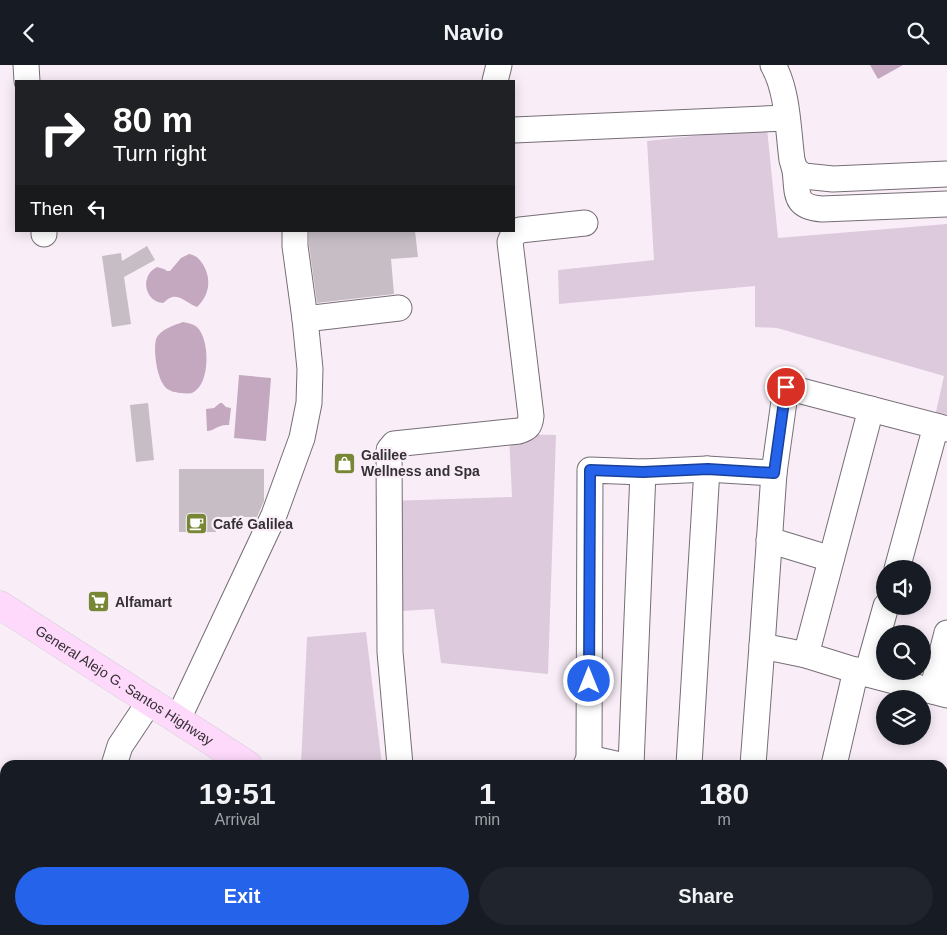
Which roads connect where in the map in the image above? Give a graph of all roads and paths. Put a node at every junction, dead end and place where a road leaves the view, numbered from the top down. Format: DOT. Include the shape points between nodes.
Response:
graph roads {
  1 [pos="26,65"];
  2 [pos="499,65"];
  3 [pos="772,65"];
  4 [pos="27,80"];
  5 [pos="495,80"];
  6 [pos="786,118"];
  7 [pos="515,130"];
  8 [pos="795,170"];
  9 [pos="947,174"];
  10 [pos="947,204"];
  11 [pos="585,223"];
  12 [pos="295,232"];
  13 [pos="399,308"];
  14 [pos="305,319"];
  15 [pos="871,409"];
  16 [pos="942,428"];
  17 [pos="708,469"];
  18 [pos="643,472"];
  19 [pos="774,473"];
  20 [pos="769,539"];
  21 [pos="831,559"];
  22 [pos="900,560"];
  23 [pos="0,605"];
  24 [pos="883,615"];
  25 [pos="947,633"];
  26 [pos="762,646"];
  27 [pos="806,655"];
  28 [pos="862,672"];
  29 [pos="940,693"];
  30 [pos="150,701"];
  31 [pos="178,719"];
  32 [pos="116,760"];
  33 [pos="240,760"];
  34 [pos="400,760"];
  35 [pos="587,760"];
  36 [pos="631,760"];
  37 [pos="689,760"];
  38 [pos="754,760"];
  39 [pos="836,760"];
  1 -- 4 [label="street"];
  2 -- 5 [label="street"];
  3 -- 6 [label="street" via="784,95"];
  6 -- 7 [label="street"];
  6 -- 8 [label="street"];
  8 -- 9 [label="street" via="804,176 833,179"];
  8 -- 10 [label="street" via="798,198 811,208"];
  11 -- 34 [label="street" via="520,230 510,242 530,425 518,431 394,444 389,450 390,652"];
  12 -- 14 [label="street"];
  13 -- 14 [label="street"];
  14 -- 31 [label="street" via="310,369 309,403 302,438 274,515"];
  15 -- 16 [label="street"];
  15 -- 19 [label="street" via="786,387"];
  15 -- 21 [label="street"];
  16 -- 22 [label="street"];
  17 -- 18 [label="street"];
  17 -- 19 [label="street"];
  17 -- 37 [label="street"];
  18 -- 35 [label="street" via="590,470"];
  18 -- 36 [label="street"];
  19 -- 20 [label="street"];
  20 -- 21 [label="street"];
  20 -- 26 [label="street"];
  21 -- 27 [label="street"];
  23 -- 30 [label="main road, General Alejo G. Santos Highway"];
  24 -- 28 [label="street"];
  25 -- 29 [label="street"];
  26 -- 27 [label="street"];
  26 -- 38 [label="street"];
  27 -- 28 [label="street"];
  28 -- 29 [label="street"];
  28 -- 39 [label="street"];
  30 -- 31 [label="main road, General Alejo G. Santos Highway"];
  30 -- 32 [label="street" via="120,746"];
  31 -- 33 [label="main road, General Alejo G. Santos Highway"];
}
